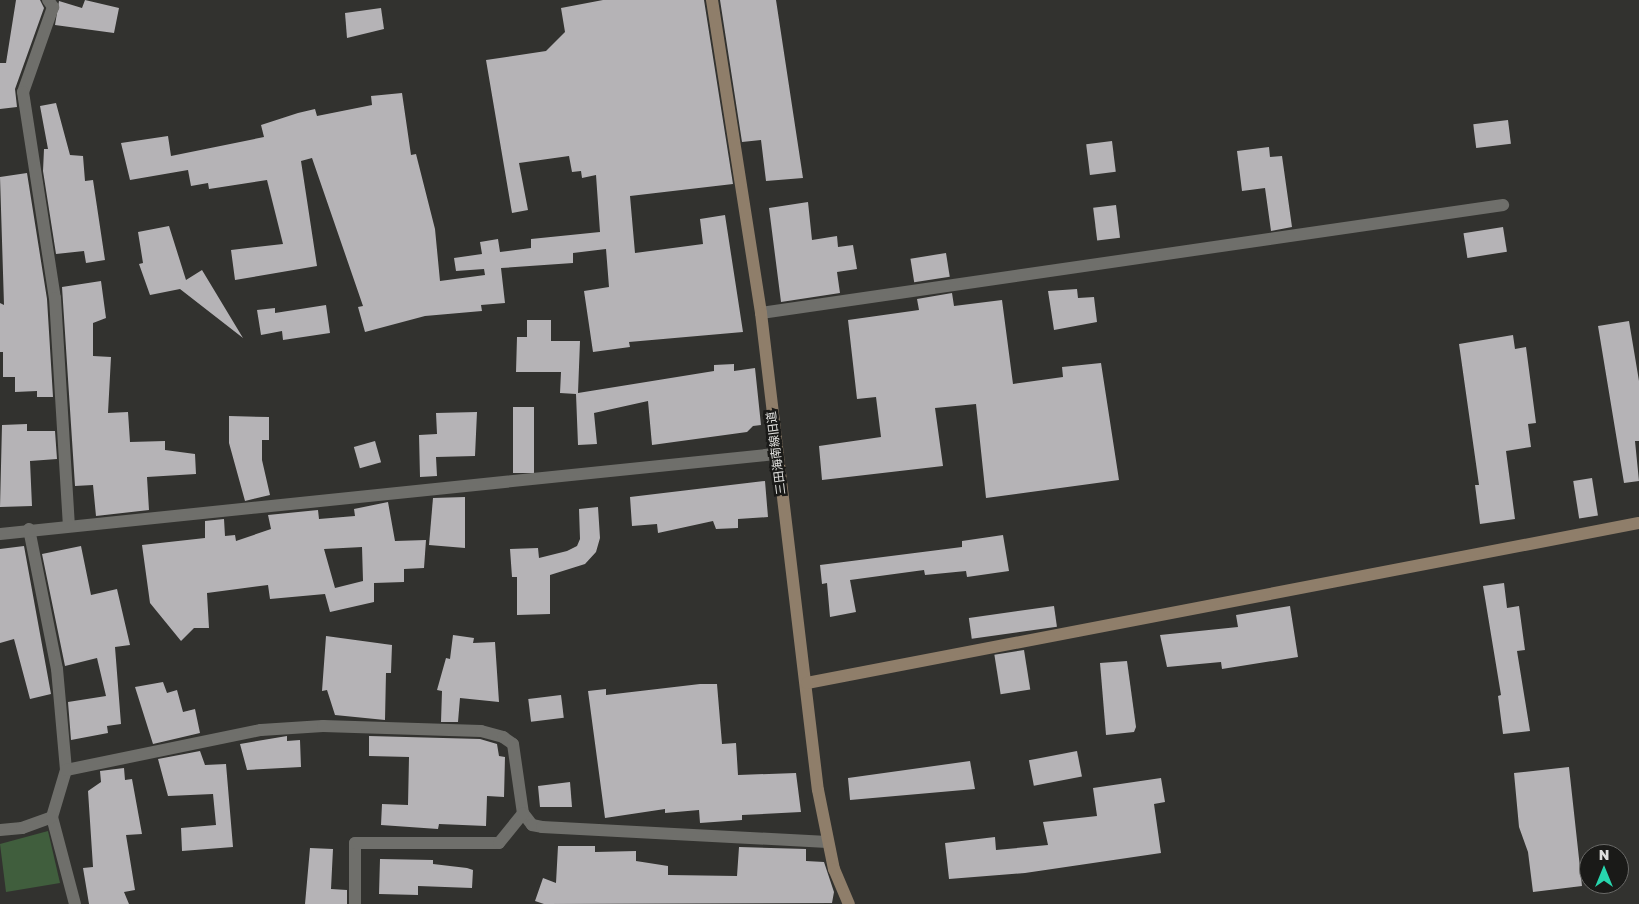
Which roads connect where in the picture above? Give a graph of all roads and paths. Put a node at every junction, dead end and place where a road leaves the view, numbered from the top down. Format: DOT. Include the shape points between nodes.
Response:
graph roads {
  1 [pos="48,0"];
  2 [pos="712,0"];
  3 [pos="1503,205"];
  4 [pos="761,313"];
  5 [pos="775,454"];
  6 [pos="1639,523"];
  7 [pos="69,524"];
  8 [pos="29,530"];
  9 [pos="0,534"];
  10 [pos="807,683"];
  11 [pos="66,770"];
  12 [pos="523,813"];
  13 [pos="52,817"];
  14 [pos="0,830"];
  15 [pos="828,842"];
  16 [pos="75,904"];
  17 [pos="355,904"];
  18 [pos="849,904"];
  1 -- 7 [label="street" via="53,7 23,92 55,298"];
  2 -- 4 [label="street, 三田海南線旧道"];
  3 -- 4 [label="street"];
  4 -- 5 [label="street, 三田海南線旧道"];
  5 -- 7 [label="street"];
  5 -- 10 [label="street, 三田海南線旧道"];
  6 -- 10 [label="street"];
  7 -- 8 [label="street"];
  8 -- 9 [label="street"];
  8 -- 11 [label="street" via="56,670"];
  10 -- 15 [label="street, 三田海南線旧道" via="818,790"];
  11 -- 12 [label="street" via="260,730 324,726 481,731 503,737 513,744"];
  11 -- 13 [label="street"];
  12 -- 15 [label="street" via="532,825 542,827"];
  12 -- 17 [label="street" via="499,843 355,843"];
  13 -- 14 [label="street" via="22,828"];
  13 -- 16 [label="street"];
  15 -- 18 [label="street, 三田海南線旧道"];
}
